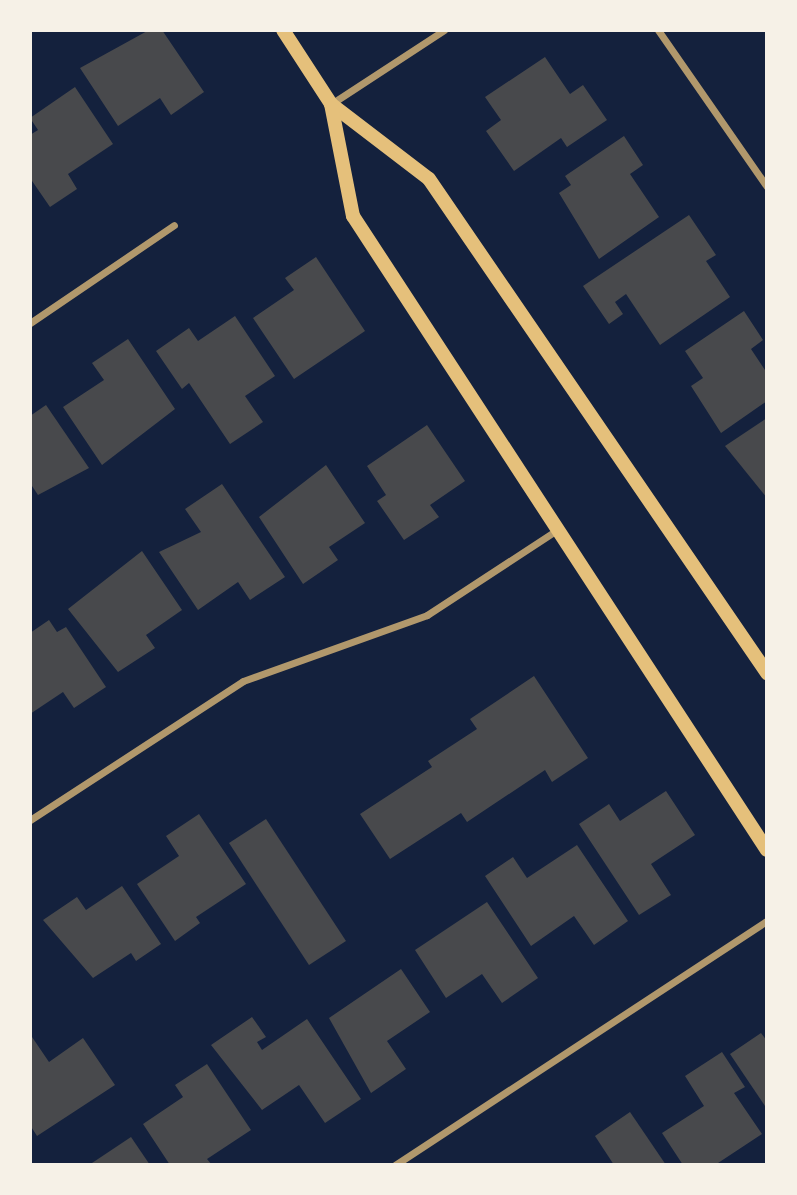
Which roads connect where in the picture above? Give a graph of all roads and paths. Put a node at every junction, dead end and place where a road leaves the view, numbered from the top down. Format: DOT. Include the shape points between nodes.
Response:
graph roads {
  1 [pos="283,30"];
  2 [pos="444,30"];
  3 [pos="658,30"];
  4 [pos="331,104"];
  5 [pos="767,187"];
  6 [pos="174,225"];
  7 [pos="30,323"];
  8 [pos="556,530"];
  9 [pos="767,673"];
  10 [pos="30,820"];
  11 [pos="767,850"];
  12 [pos="767,921"];
  13 [pos="395,1165"];
  1 -- 4 [label="main road"];
  2 -- 4 [label="street"];
  3 -- 5 [label="street"];
  4 -- 8 [label="main road" via="352,216"];
  4 -- 9 [label="main road" via="429,179"];
  6 -- 7 [label="street"];
  8 -- 10 [label="street" via="427,615 243,681"];
  8 -- 11 [label="main road"];
  12 -- 13 [label="street"];
}
